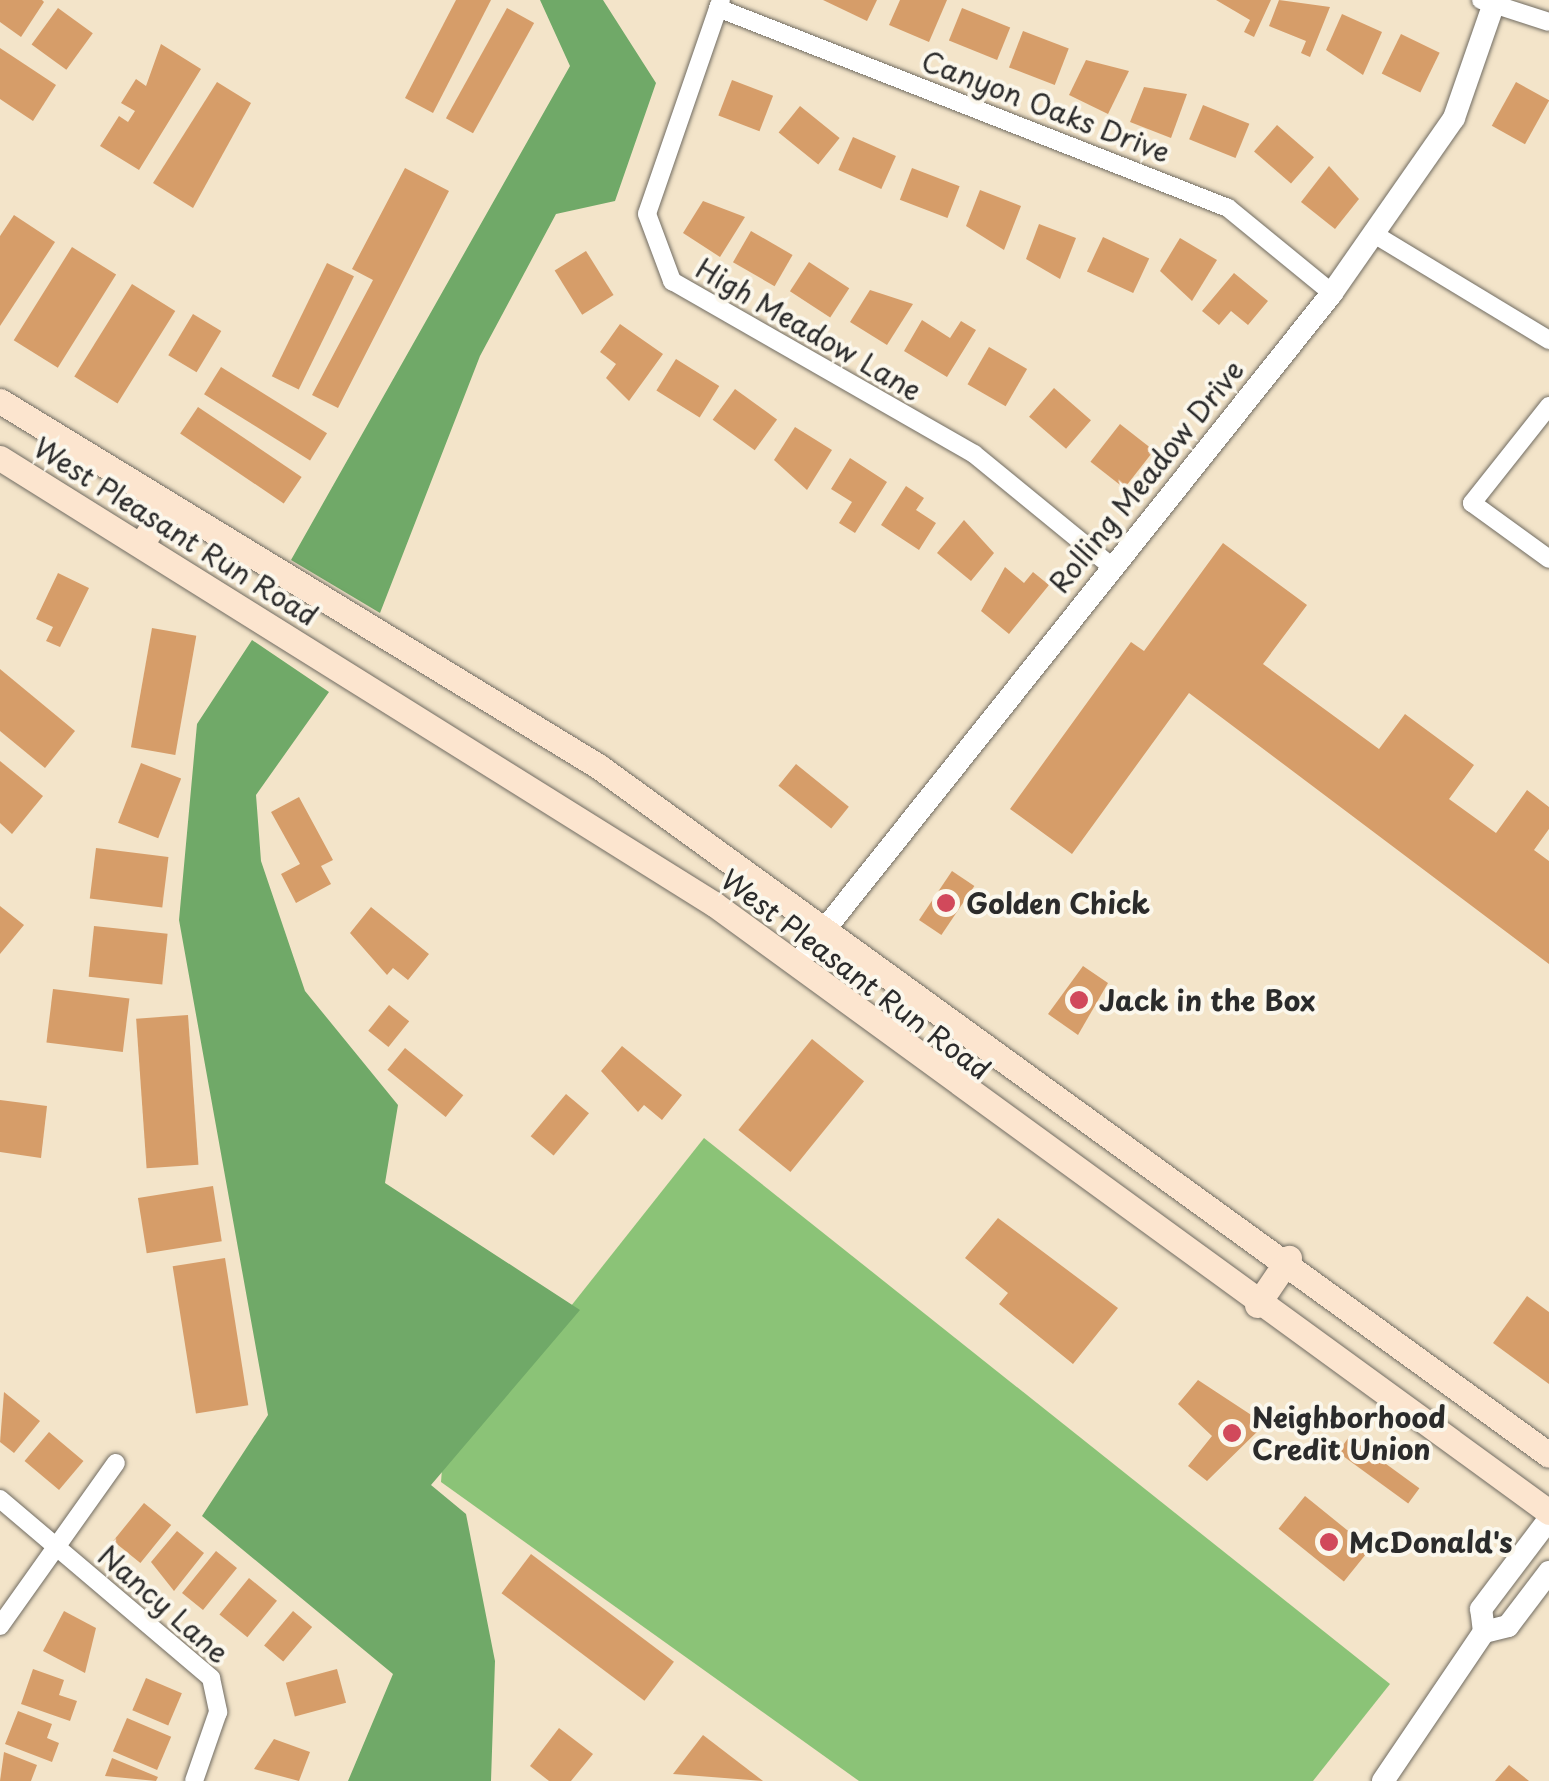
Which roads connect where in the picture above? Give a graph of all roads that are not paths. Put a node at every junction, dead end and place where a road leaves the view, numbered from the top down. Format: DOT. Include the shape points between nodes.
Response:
graph roads {
  1 [pos="1490,2"];
  2 [pos="720,4"];
  3 [pos="1549,22"];
  4 [pos="1374,234"];
  5 [pos="1332,293"];
  6 [pos="1549,340"];
  7 [pos="0,401"];
  8 [pos="1549,406"];
  9 [pos="0,458"];
  10 [pos="167,504"];
  11 [pos="141,545"];
  12 [pos="1549,559"];
  13 [pos="1112,566"];
  14 [pos="822,922"];
  15 [pos="798,962"];
  16 [pos="1289,1258"];
  17 [pos="1257,1305"];
  18 [pos="1549,1454"];
  19 [pos="116,1463"];
  20 [pos="0,1499"];
  21 [pos="1549,1516"];
  22 [pos="54,1544"];
  23 [pos="1549,1572"];
  24 [pos="0,1626"];
  25 [pos="1484,1632"];
  26 [pos="194,1781"];
  27 [pos="1383,1781"];
  1 -- 3 [label="street"];
  1 -- 4 [label="street, Rolling Meadow Drive" via="1454,118"];
  2 -- 5 [label="street, Canyon Oaks Drive" via="1228,208"];
  2 -- 13 [label="street, High Meadow Lane" via="647,214 672,281 974,454"];
  4 -- 5 [label="street, Rolling Meadow Drive"];
  4 -- 6 [label="street"];
  5 -- 13 [label="street, Rolling Meadow Drive"];
  7 -- 10 [label="main road, West Pleasant Run Road"];
  8 -- 12 [label="street" via="1472,502"];
  9 -- 11 [label="main road, West Pleasant Run Road"];
  10 -- 11 [label="main road"];
  10 -- 14 [label="main road, West Pleasant Run Road" via="598,766"];
  11 -- 15 [label="main road, West Pleasant Run Road" via="543,789"];
  13 -- 14 [label="street, Rolling Meadow Drive"];
  14 -- 15 [label="street, Rolling Meadow Drive"];
  14 -- 16 [label="main road, West Pleasant Run Road"];
  15 -- 17 [label="main road, West Pleasant Run Road"];
  16 -- 17 [label="main road"];
  16 -- 18 [label="main road, West Pleasant Run Road"];
  17 -- 21 [label="main road, West Pleasant Run Road"];
  19 -- 22 [label="street"];
  20 -- 22 [label="street, Nancy Lane"];
  21 -- 25 [label="street" via="1481,1609"];
  22 -- 24 [label="street"];
  22 -- 26 [label="street, Nancy Lane" via="211,1678 218,1712"];
  23 -- 25 [label="street" via="1508,1626"];
  25 -- 27 [label="street"];
}
